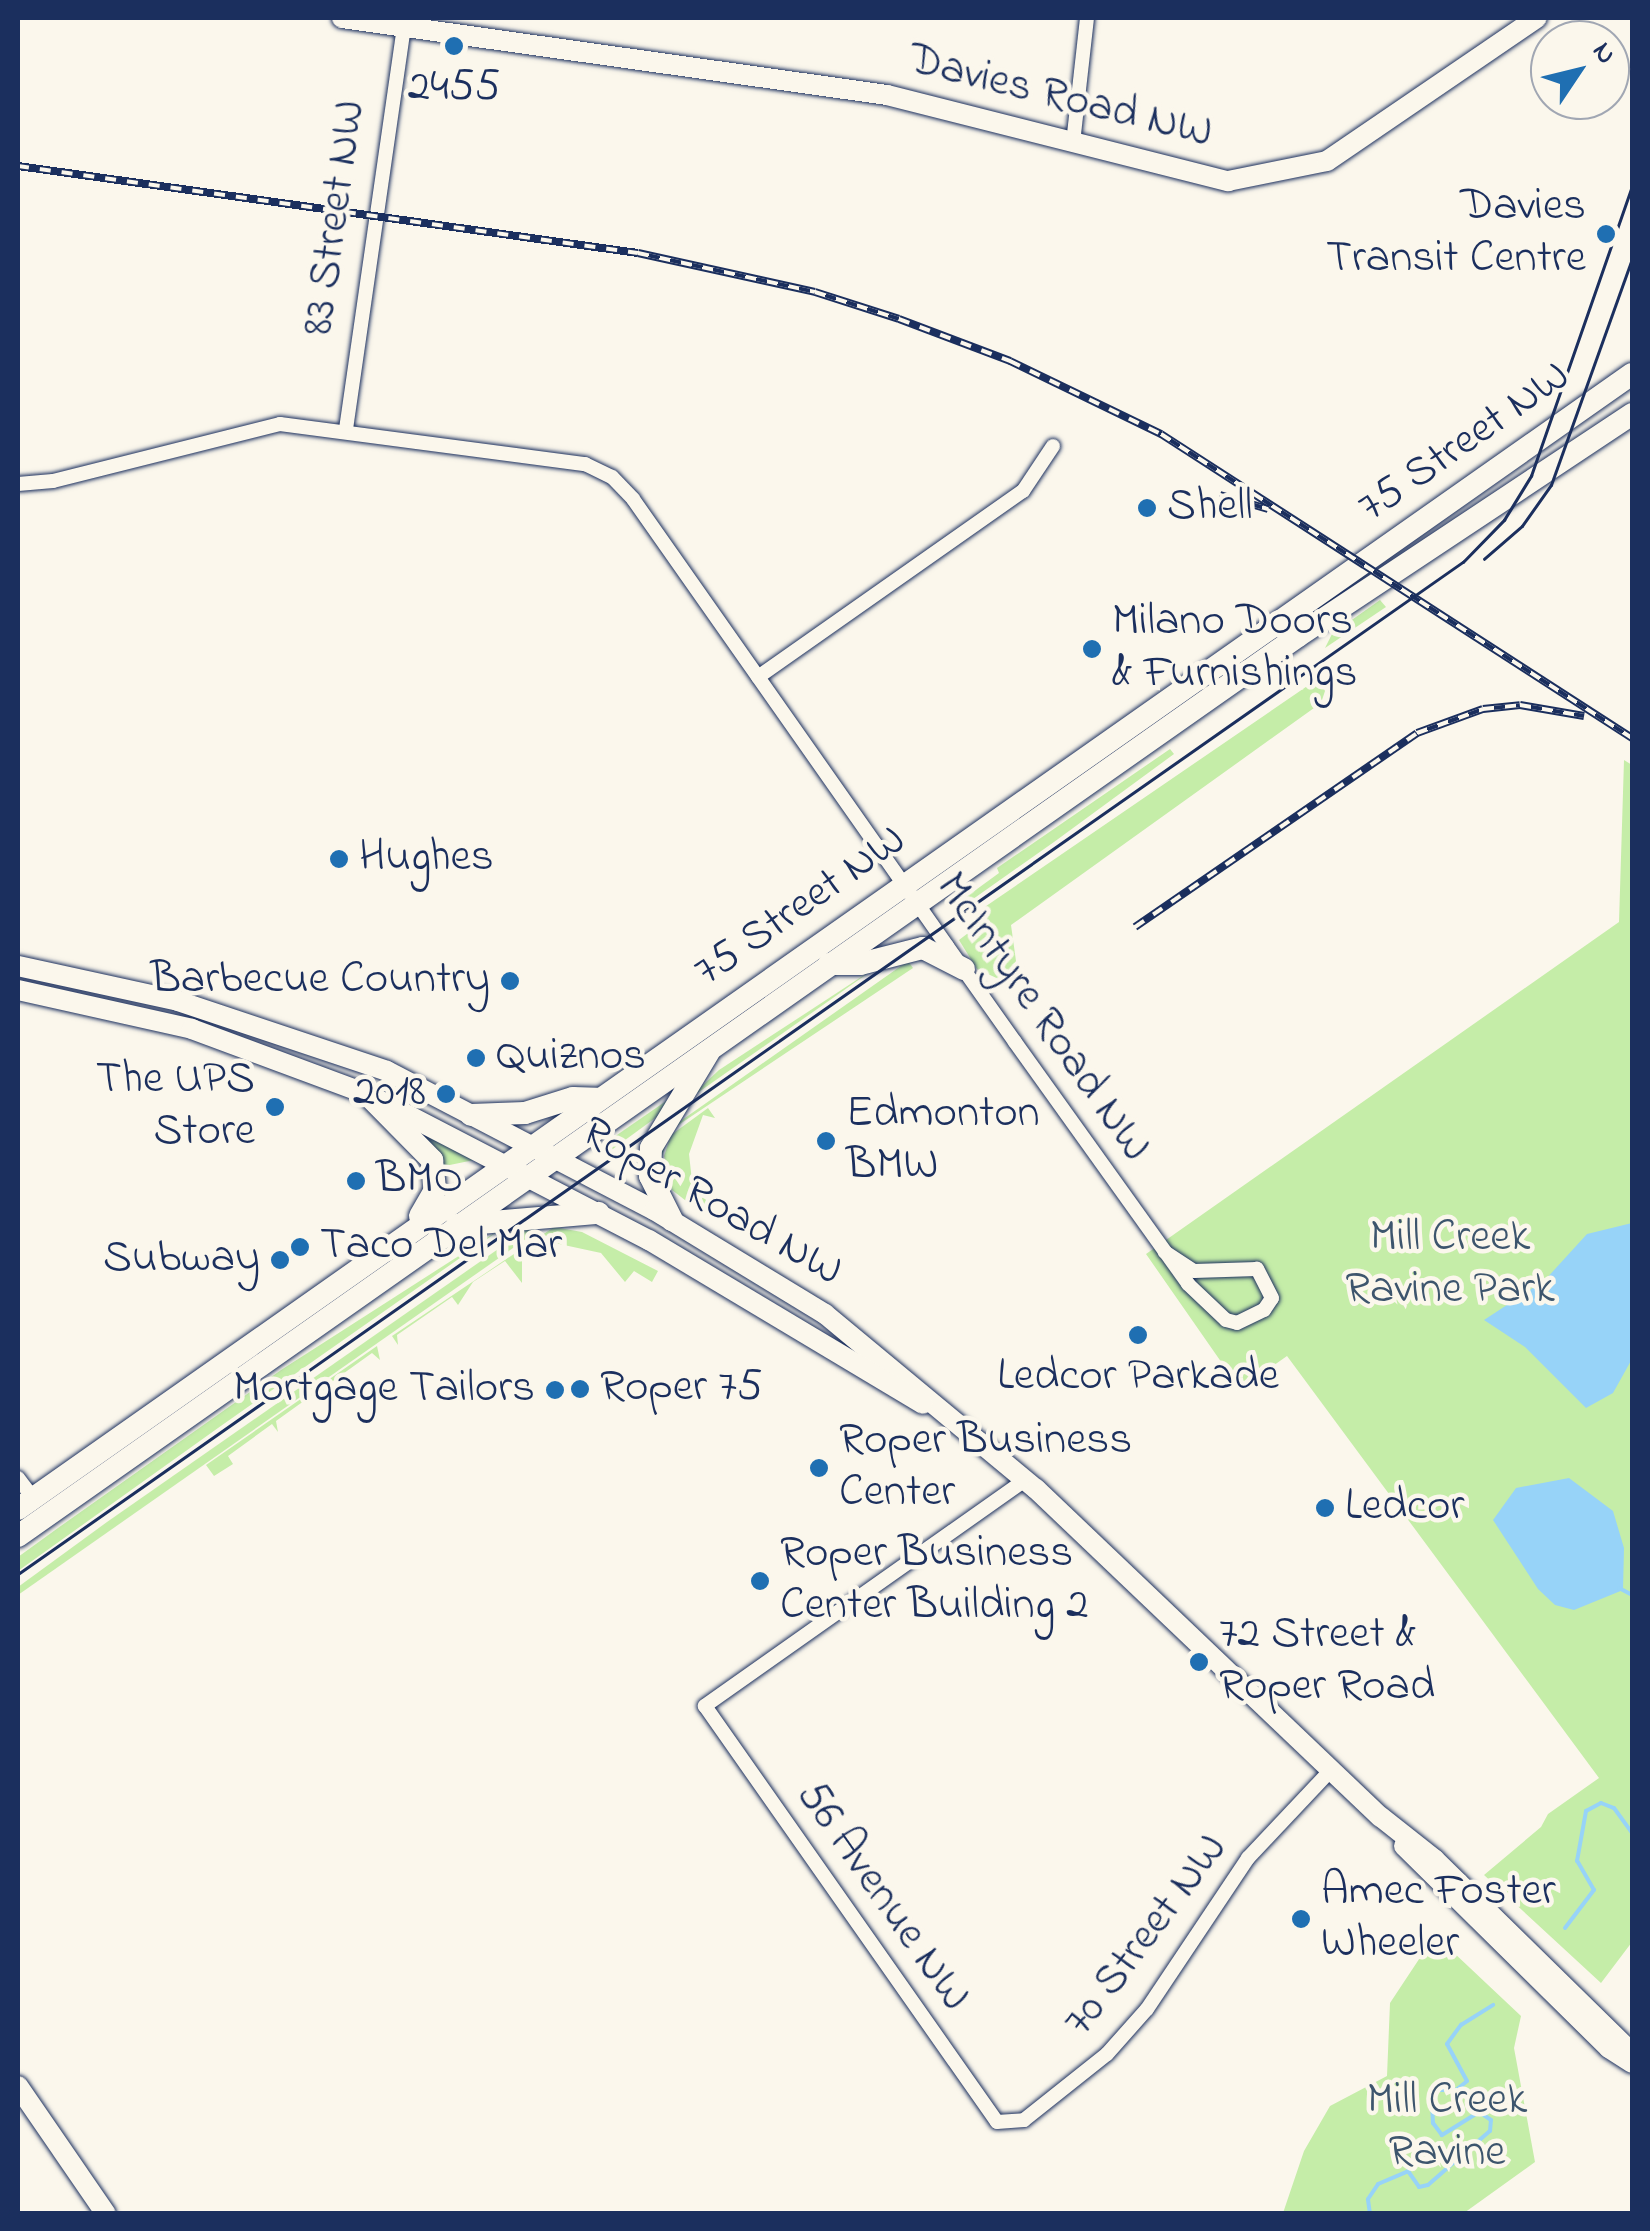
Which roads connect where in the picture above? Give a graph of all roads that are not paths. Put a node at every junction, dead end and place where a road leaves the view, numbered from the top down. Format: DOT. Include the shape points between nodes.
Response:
graph roads {
  1 [pos="342,18"];
  2 [pos="1087,18"];
  3 [pos="1537,18"];
  4 [pos="404,22"];
  5 [pos="1074,143"];
  6 [pos="1632,374"];
  7 [pos="1632,414"];
  8 [pos="346,429"];
  9 [pos="1053,446"];
  10 [pos="18,484"];
  11 [pos="758,678"];
  12 [pos="910,893"];
  13 [pos="829,964"];
  14 [pos="18,966"];
  15 [pos="964,969"];
  16 [pos="18,990"];
  17 [pos="713,1045"];
  18 [pos="366,1094"];
  19 [pos="597,1099"];
  20 [pos="471,1115"];
  21 [pos="529,1144"];
  22 [pos="554,1156"];
  23 [pos="504,1162"];
  24 [pos="528,1174"];
  25 [pos="598,1213"];
  26 [pos="672,1220"];
  27 [pos="457,1226"];
  28 [pos="409,1231"];
  29 [pos="1165,1252"];
  30 [pos="944,1416"];
  31 [pos="18,1478"];
  32 [pos="1025,1480"];
  33 [pos="25,1517"];
  34 [pos="1331,1770"];
  35 [pos="1381,1817"];
  36 [pos="1632,2054"];
  37 [pos="1632,2063"];
  38 [pos="18,2086"];
  39 [pos="1004,2125"];
  40 [pos="106,2214"];
  1 -- 4 [label="main road, Davies Road NW"];
  2 -- 5 [label="street"];
  3 -- 5 [label="main road, Davies Road NW" via="1350,147 1308,168 1215,180"];
  4 -- 5 [label="main road, Davies Road NW" via="887,95"];
  4 -- 8 [label="street, 83 Street NW"];
  6 -- 12 [label="main road, 75 Street NW"];
  7 -- 12 [label="main road, 75 Street NW"];
  8 -- 10 [label="street, McIntyre Road NW" via="244,428 72,476"];
  8 -- 11 [label="street, McIntyre Road NW" via="603,471 627,491"];
  9 -- 11 [label="street" via="1022,491"];
  11 -- 12 [label="street, McIntyre Road NW"];
  12 -- 13 [label="main road, 75 Street NW"];
  12 -- 15 [label="street, McIntyre Road NW"];
  12 -- 19 [label="main road, 75 Street NW"];
  13 -- 15 [label="main road" via="860,964 923,948"];
  13 -- 17 [label="main road, 75 Street NW"];
  14 -- 20 [label="main road, Roper Road NW" via="136,990 320,1046 387,1071"];
  15 -- 29 [label="street, McIntyre Road NW"];
  16 -- 18 [label="main road, Roper Road NW" via="192,1029"];
  17 -- 22 [label="main road, 75 Street NW"];
  17 -- 26 [label="main road" via="651,1148 650,1176"];
  18 -- 23 [label="main road, Roper Road NW"];
  18 -- 28 [label="main road" via="421,1145 435,1170 433,1197"];
  19 -- 20 [label="main road"];
  19 -- 21 [label="main road, 75 Street NW"];
  20 -- 21 [label="main road, Roper Road NW"];
  21 -- 22 [label="main road, Roper Road NW"];
  21 -- 23 [label="main road, 75 Street NW"];
  22 -- 24 [label="main road, 75 Street NW"];
  22 -- 26 [label="main road, Roper Road NW"];
  23 -- 24 [label="main road, Roper Road NW"];
  23 -- 28 [label="main road, 75 Street NW"];
  24 -- 25 [label="main road, Roper Road NW"];
  24 -- 27 [label="main road, 75 Street NW"];
  25 -- 27 [label="main road"];
  25 -- 30 [label="main road, Roper Road NW"];
  26 -- 30 [label="main road, Roper Road NW" via="854,1335"];
  27 -- 33 [label="main road, 75 Street NW"];
  28 -- 33 [label="main road, 75 Street NW"];
  29 -- 29 [label="street, McIntyre Road NW" via="1194,1271 1257,1268 1272,1298 1253,1318 1226,1320"];
  30 -- 32 [label="main road, Roper Road NW"];
  31 -- 33 [label="street"];
  32 -- 34 [label="main road, Roper Road NW"];
  32 -- 39 [label="street, 56 Avenue NW" via="705,1706"];
  34 -- 35 [label="main road, Roper Road NW"];
  34 -- 39 [label="street, 70 Street NW" via="1248,1858 1148,2009 1107,2054 1024,2120"];
  35 -- 36 [label="main road, Roper Road NW" via="1434,1858"];
  35 -- 37 [label="main road, Roper Road NW" via="1424,1870"];
  38 -- 40 [label="main road"];
}
